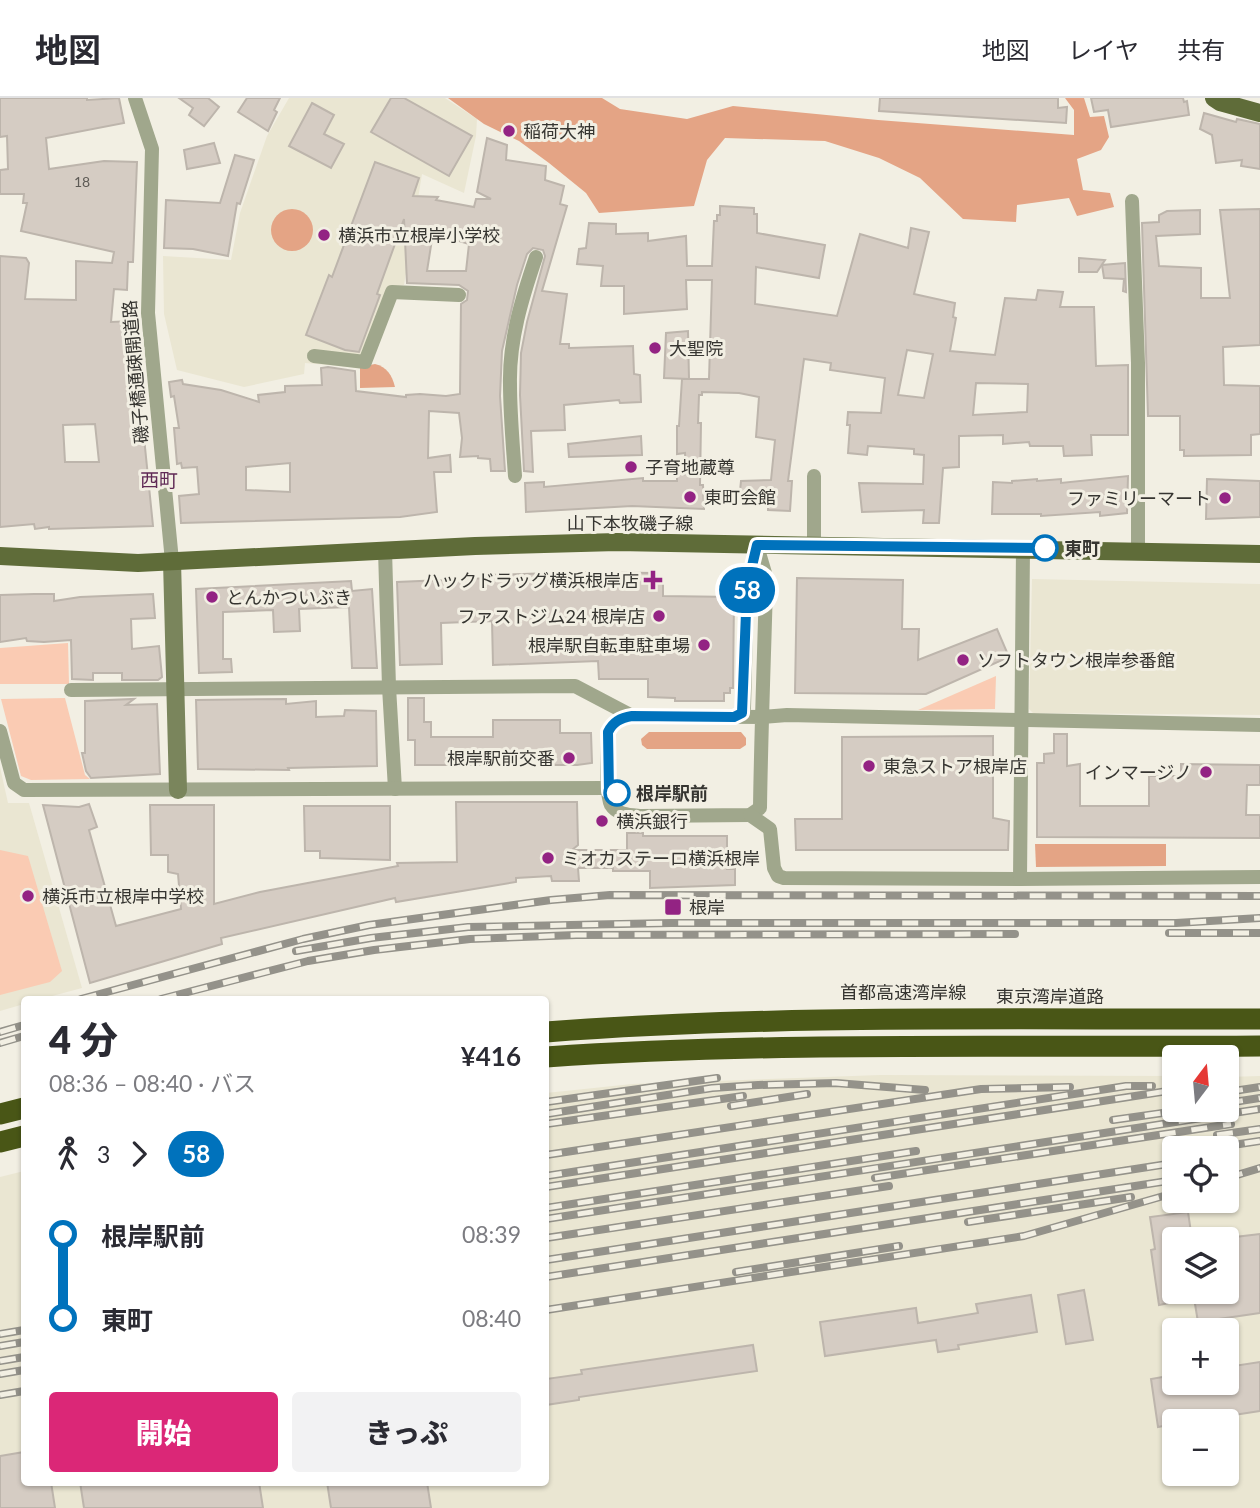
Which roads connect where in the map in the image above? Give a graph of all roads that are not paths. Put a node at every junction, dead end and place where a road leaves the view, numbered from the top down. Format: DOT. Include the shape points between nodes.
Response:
graph roads {
  1 [pos="135,98"];
  2 [pos="1214,98"];
  3 [pos="1260,113"];
  4 [pos="1132,201"];
  5 [pos="536,257"];
  6 [pos="459,295"];
  7 [pos="314,356"];
  8 [pos="515,476"];
  9 [pos="814,476"];
  10 [pos="814,544"];
  11 [pos="757,545"];
  12 [pos="1023,548"];
  13 [pos="385,550"];
  14 [pos="1138,550"];
  15 [pos="1260,554"];
  16 [pos="0,555"];
  17 [pos="172,561"];
  18 [pos="389,687"];
  19 [pos="175,689"];
  20 [pos="71,690"];
  21 [pos="632,716"];
  22 [pos="734,717"];
  23 [pos="762,717"];
  24 [pos="1023,722"];
  25 [pos="1260,725"];
  26 [pos="0,731"];
  27 [pos="395,789"];
  28 [pos="609,789"];
  29 [pos="178,790"];
  30 [pos="750,815"];
  31 [pos="1260,877"];
  32 [pos="1020,879"];
  33 [pos="1260,1013"];
  34 [pos="1260,1019"];
  35 [pos="549,1027"];
  36 [pos="549,1032"];
  37 [pos="1260,1040"];
  38 [pos="1260,1046"];
  39 [pos="549,1050"];
  40 [pos="549,1057"];
  41 [pos="21,1107"];
  42 [pos="0,1111"];
  43 [pos="21,1131"];
  44 [pos="0,1135"];
  45 [pos="21,1137"];
  46 [pos="0,1142"];
  1 -- 17 [label="street, 磯子橋通疎開道路" via="152,149 148,313"];
  2 -- 3 [label="main road"];
  4 -- 14 [label="street"];
  5 -- 8 [label="street" via="511,358"];
  6 -- 7 [label="street" via="392,292 365,362"];
  9 -- 10 [label="street"];
  10 -- 11 [label="main road, 山下本牧磯子線"];
  10 -- 12 [label="main road, 山下本牧磯子線"];
  11 -- 13 [label="main road, 山下本牧磯子線" via="617,542"];
  11 -- 22 [label="street" via="747,587 744,708"];
  11 -- 23 [label="street" via="766,586"];
  12 -- 14 [label="main road, 山下本牧磯子線"];
  12 -- 24 [label="street"];
  13 -- 17 [label="main road, 山下本牧磯子線"];
  13 -- 18 [label="street"];
  14 -- 15 [label="main road, 山下本牧磯子線"];
  16 -- 17 [label="main road, 山下本牧磯子線"];
  17 -- 19 [label="street"];
  18 -- 19 [label="street"];
  18 -- 21 [label="street" via="575,686"];
  18 -- 27 [label="street"];
  19 -- 20 [label="street"];
  19 -- 29 [label="street"];
  21 -- 22 [label="street"];
  21 -- 28 [label="street" via="621,718 608,732"];
  22 -- 23 [label="street"];
  23 -- 24 [label="street"];
  23 -- 30 [label="street" via="760,808"];
  24 -- 25 [label="street"];
  24 -- 32 [label="street"];
  26 -- 29 [label="street" via="14,783 24,790"];
  27 -- 28 [label="street"];
  27 -- 29 [label="street"];
  28 -- 30 [label="street" via="611,804 626,815"];
  30 -- 32 [label="street" via="770,829 774,868 785,878"];
  31 -- 32 [label="street"];
  33 -- 35 [label="highway, 首都高速湾岸線" via="788,1015"];
  34 -- 36 [label="highway, 東京湾岸道路" via="857,1019"];
  37 -- 39 [label="highway" via="893,1039 636,1043"];
  38 -- 40 [label="highway" via="876,1045"];
  41 -- 42 [label="highway"];
  43 -- 44 [label="highway"];
  45 -- 46 [label="highway"];
}
